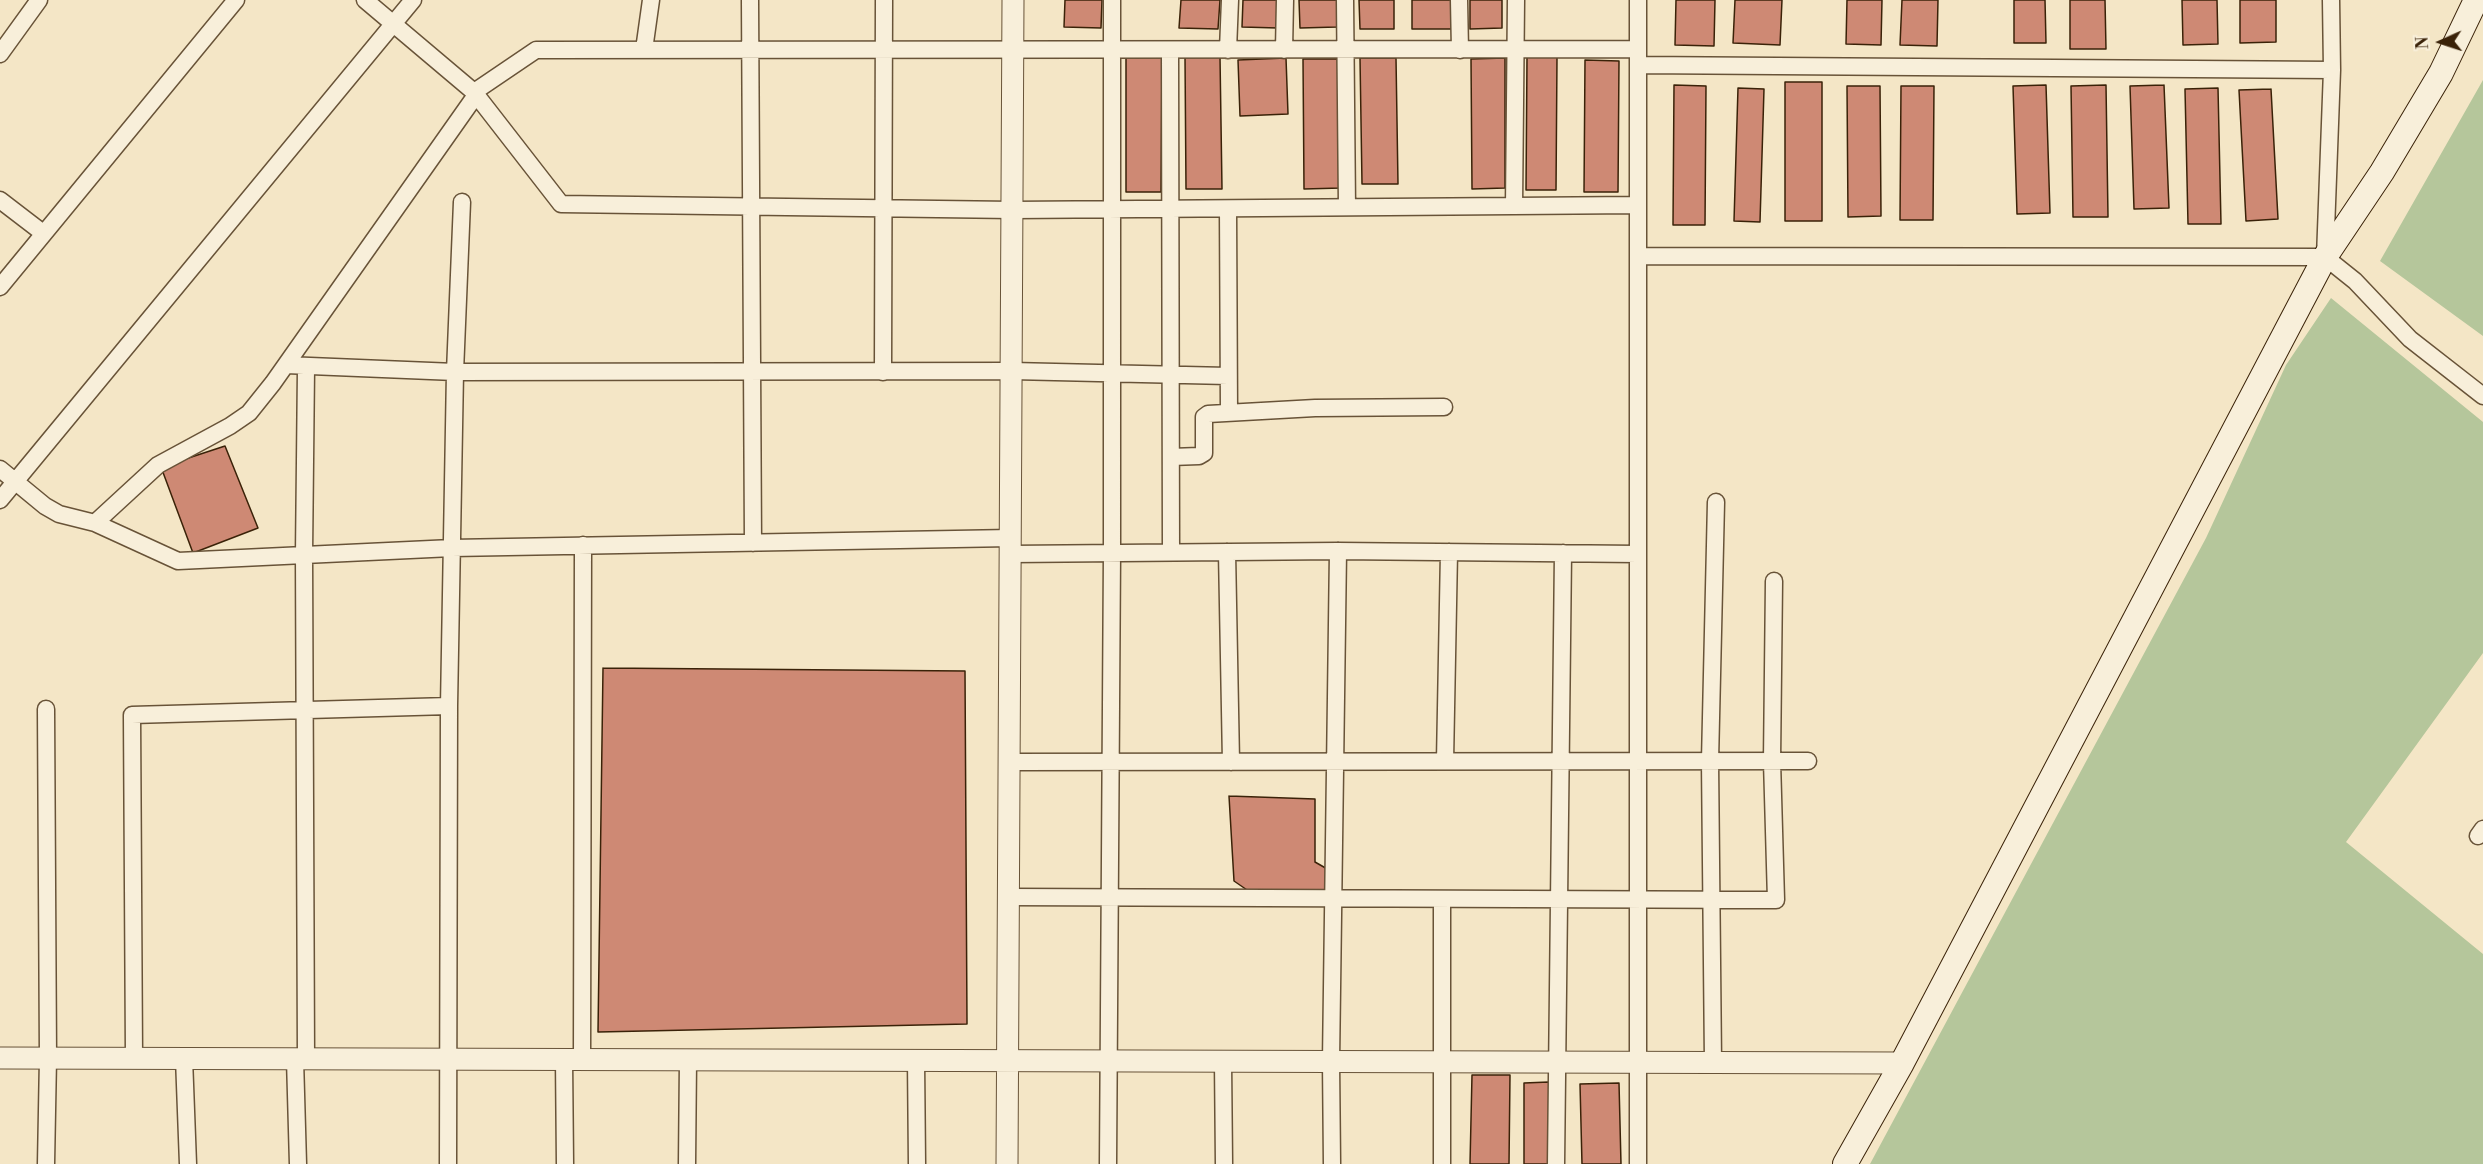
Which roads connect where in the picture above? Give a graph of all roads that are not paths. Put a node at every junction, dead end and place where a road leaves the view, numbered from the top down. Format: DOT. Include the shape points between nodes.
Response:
graph roads {
  1 [pos="39,0"];
  2 [pos="236,0"];
  3 [pos="365,0"];
  4 [pos="413,0"];
  5 [pos="651,0"];
  6 [pos="750,0"];
  7 [pos="884,0"];
  8 [pos="1013,0"];
  9 [pos="1112,0"];
  10 [pos="1230,0"];
  11 [pos="1285,0"];
  12 [pos="1345,0"];
  13 [pos="1459,0"];
  14 [pos="1516,0"];
  15 [pos="1638,0"];
  16 [pos="2331,0"];
  17 [pos="2476,0"];
  18 [pos="393,24"];
  19 [pos="644,50"];
  20 [pos="1228,50"];
  21 [pos="1284,50"];
  22 [pos="1345,50"];
  23 [pos="1460,50"];
  24 [pos="1516,50"];
  25 [pos="752,51"];
  26 [pos="884,51"];
  27 [pos="1013,51"];
  28 [pos="1111,51"];
  29 [pos="1170,51"];
  30 [pos="0,54"];
  31 [pos="1638,57"];
  32 [pos="2332,70"];
  33 [pos="475,93"];
  34 [pos="0,200"];
  35 [pos="462,202"];
  36 [pos="1638,205"];
  37 [pos="1514,206"];
  38 [pos="1347,207"];
  39 [pos="751,208"];
  40 [pos="1228,208"];
  41 [pos="1171,209"];
  42 [pos="884,210"];
  43 [pos="1013,210"];
  44 [pos="1111,210"];
  45 [pos="43,233"];
  46 [pos="1638,256"];
  47 [pos="2325,257"];
  48 [pos="0,287"];
  49 [pos="286,365"];
  50 [pos="306,368"];
  51 [pos="455,372"];
  52 [pos="751,372"];
  53 [pos="883,372"];
  54 [pos="1012,372"];
  55 [pos="1111,373"];
  56 [pos="1171,373"];
  57 [pos="1228,376"];
  58 [pos="2483,396"];
  59 [pos="1444,407"];
  60 [pos="1229,413"];
  61 [pos="1171,457"];
  62 [pos="0,469"];
  63 [pos="15,482"];
  64 [pos="0,500"];
  65 [pos="1716,502"];
  66 [pos="95,523"];
  67 [pos="753,543"];
  68 [pos="583,545"];
  69 [pos="1011,546"];
  70 [pos="452,548"];
  71 [pos="1338,551"];
  72 [pos="1171,552"];
  73 [pos="1227,552"];
  74 [pos="1449,552"];
  75 [pos="1112,553"];
  76 [pos="1563,553"];
  77 [pos="304,554"];
  78 [pos="1638,554"];
  79 [pos="1774,581"];
  80 [pos="449,706"];
  81 [pos="46,710"];
  82 [pos="306,711"];
  83 [pos="1335,761"];
  84 [pos="1445,761"];
  85 [pos="1561,761"];
  86 [pos="1638,761"];
  87 [pos="1710,761"];
  88 [pos="1772,761"];
  89 [pos="1808,761"];
  90 [pos="1010,762"];
  91 [pos="1110,762"];
  92 [pos="1231,762"];
  93 [pos="1009,897"];
  94 [pos="1109,898"];
  95 [pos="1334,899"];
  96 [pos="1442,900"];
  97 [pos="1559,900"];
  98 [pos="1710,900"];
  99 [pos="1638,901"];
  100 [pos="0,1058"];
  101 [pos="48,1058"];
  102 [pos="134,1058"];
  103 [pos="184,1058"];
  104 [pos="300,1059"];
  105 [pos="447,1059"];
  106 [pos="573,1059"];
  107 [pos="688,1060"];
  108 [pos="916,1060"];
  109 [pos="1008,1060"];
  110 [pos="1108,1061"];
  111 [pos="1223,1061"];
  112 [pos="1331,1061"];
  113 [pos="1441,1062"];
  114 [pos="1557,1062"];
  115 [pos="1638,1062"];
  116 [pos="1713,1063"];
  117 [pos="1902,1063"];
  118 [pos="46,1164"];
  119 [pos="188,1164"];
  120 [pos="298,1164"];
  121 [pos="448,1164"];
  122 [pos="565,1164"];
  123 [pos="687,1164"];
  124 [pos="917,1164"];
  125 [pos="1007,1164"];
  126 [pos="1108,1164"];
  127 [pos="1224,1164"];
  128 [pos="1332,1164"];
  129 [pos="1442,1164"];
  130 [pos="1556,1164"];
  131 [pos="1638,1164"];
  132 [pos="1845,1164"];
  1 -- 30 [label="street"];
  2 -- 45 [label="street"];
  3 -- 18 [label="street"];
  4 -- 18 [label="street"];
  5 -- 19 [label="street"];
  6 -- 25 [label="street"];
  7 -- 26 [label="street"];
  8 -- 27 [label="street"];
  9 -- 28 [label="street"];
  10 -- 20 [label="street"];
  11 -- 21 [label="street"];
  12 -- 22 [label="street"];
  13 -- 23 [label="street"];
  14 -- 24 [label="street"];
  15 -- 31 [label="street"];
  16 -- 32 [label="street"];
  17 -- 47 [label="main road" via="2441,73"];
  18 -- 33 [label="street"];
  18 -- 63 [label="street"];
  19 -- 25 [label="street"];
  19 -- 33 [label="street" via="536,50"];
  20 -- 21 [label="street"];
  20 -- 29 [label="street"];
  21 -- 22 [label="street"];
  22 -- 23 [label="street"];
  22 -- 38 [label="street"];
  23 -- 24 [label="street"];
  24 -- 31 [label="street"];
  24 -- 37 [label="street"];
  25 -- 26 [label="street"];
  25 -- 39 [label="street"];
  26 -- 27 [label="street"];
  26 -- 42 [label="street"];
  27 -- 28 [label="street"];
  27 -- 43 [label="street"];
  28 -- 29 [label="street"];
  28 -- 44 [label="street"];
  29 -- 41 [label="street"];
  31 -- 32 [label="street"];
  31 -- 36 [label="street"];
  32 -- 47 [label="street"];
  33 -- 39 [label="street" via="561,204"];
  33 -- 49 [label="street"];
  34 -- 45 [label="street"];
  35 -- 51 [label="street"];
  36 -- 37 [label="street"];
  36 -- 46 [label="street"];
  37 -- 38 [label="street"];
  38 -- 40 [label="street"];
  39 -- 42 [label="street"];
  39 -- 52 [label="street"];
  40 -- 41 [label="street"];
  40 -- 57 [label="street"];
  41 -- 44 [label="street"];
  41 -- 56 [label="street"];
  42 -- 43 [label="street"];
  42 -- 53 [label="street"];
  43 -- 44 [label="street"];
  43 -- 54 [label="street"];
  44 -- 55 [label="street"];
  45 -- 48 [label="street"];
  46 -- 47 [label="street"];
  46 -- 78 [label="street"];
  47 -- 58 [label="street" via="2355,280 2410,339"];
  47 -- 117 [label="main road"];
  49 -- 50 [label="street"];
  49 -- 66 [label="street" via="249,413 158,465"];
  50 -- 51 [label="street"];
  50 -- 77 [label="street"];
  51 -- 52 [label="street"];
  51 -- 70 [label="street"];
  52 -- 53 [label="street"];
  52 -- 67 [label="street"];
  53 -- 54 [label="street"];
  54 -- 55 [label="street"];
  54 -- 69 [label="street"];
  55 -- 56 [label="street"];
  55 -- 75 [label="street"];
  56 -- 57 [label="street"];
  56 -- 61 [label="street"];
  57 -- 60 [label="street"];
  59 -- 60 [label="street"];
  60 -- 61 [label="street" via="1204,417 1204,453"];
  61 -- 72 [label="street"];
  62 -- 63 [label="street"];
  63 -- 64 [label="street"];
  63 -- 66 [label="street" via="59,514"];
  65 -- 87 [label="street"];
  66 -- 77 [label="street" via="177,561"];
  67 -- 68 [label="street"];
  67 -- 69 [label="street"];
  68 -- 70 [label="street"];
  68 -- 106 [label="street"];
  69 -- 75 [label="street"];
  69 -- 90 [label="street"];
  70 -- 77 [label="street"];
  70 -- 80 [label="street"];
  71 -- 73 [label="street"];
  71 -- 74 [label="street"];
  71 -- 83 [label="street"];
  72 -- 73 [label="street"];
  72 -- 75 [label="street"];
  73 -- 92 [label="street"];
  74 -- 76 [label="street"];
  74 -- 84 [label="street"];
  75 -- 91 [label="street"];
  76 -- 78 [label="street"];
  76 -- 85 [label="street"];
  77 -- 82 [label="street"];
  78 -- 86 [label="street"];
  79 -- 88 [label="street"];
  80 -- 82 [label="street"];
  80 -- 105 [label="street"];
  81 -- 101 [label="street"];
  82 -- 102 [label="street" via="132,716"];
  82 -- 104 [label="street"];
  83 -- 84 [label="street"];
  83 -- 92 [label="street"];
  83 -- 95 [label="street"];
  84 -- 85 [label="street"];
  85 -- 86 [label="street"];
  85 -- 97 [label="street"];
  86 -- 87 [label="street"];
  86 -- 99 [label="street"];
  87 -- 88 [label="street"];
  87 -- 98 [label="street"];
  88 -- 89 [label="street"];
  88 -- 98 [label="street" via="1776,900"];
  90 -- 91 [label="street"];
  90 -- 93 [label="street"];
  91 -- 92 [label="street"];
  91 -- 94 [label="street"];
  93 -- 94 [label="street"];
  93 -- 109 [label="street"];
  94 -- 95 [label="street"];
  94 -- 110 [label="street"];
  95 -- 96 [label="street"];
  95 -- 112 [label="street"];
  96 -- 97 [label="street"];
  96 -- 113 [label="street"];
  97 -- 99 [label="street"];
  97 -- 114 [label="street"];
  98 -- 99 [label="street"];
  98 -- 116 [label="street"];
  99 -- 115 [label="street"];
  100 -- 101 [label="street"];
  101 -- 102 [label="street"];
  101 -- 118 [label="street"];
  102 -- 103 [label="street"];
  103 -- 104 [label="street"];
  103 -- 119 [label="street"];
  104 -- 105 [label="street"];
  104 -- 120 [label="street"];
  105 -- 106 [label="street"];
  105 -- 121 [label="street"];
  106 -- 107 [label="street"];
  106 -- 122 [label="street"];
  107 -- 108 [label="street"];
  107 -- 123 [label="street"];
  108 -- 109 [label="street"];
  108 -- 124 [label="street"];
  109 -- 110 [label="street"];
  109 -- 125 [label="street"];
  110 -- 111 [label="street"];
  110 -- 126 [label="street"];
  111 -- 112 [label="street"];
  111 -- 127 [label="street"];
  112 -- 113 [label="street"];
  112 -- 128 [label="street"];
  113 -- 114 [label="street"];
  113 -- 129 [label="street"];
  114 -- 115 [label="street"];
  114 -- 130 [label="street"];
  115 -- 116 [label="street"];
  115 -- 131 [label="street"];
  116 -- 117 [label="street"];
  117 -- 132 [label="main road"];
}
